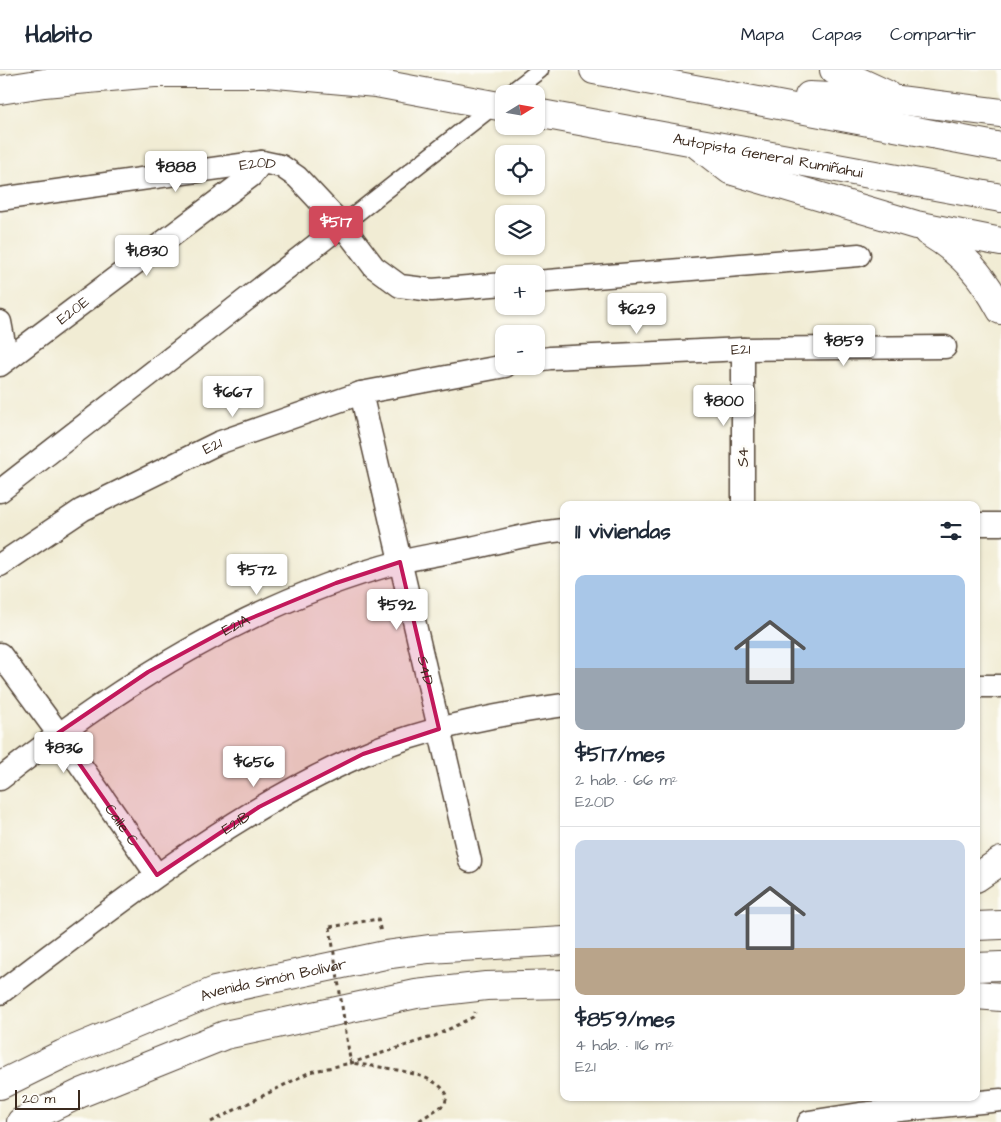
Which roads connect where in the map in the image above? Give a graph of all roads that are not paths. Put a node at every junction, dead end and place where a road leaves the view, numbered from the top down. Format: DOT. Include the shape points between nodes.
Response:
graph roads {
  1 [pos="540,70"];
  2 [pos="594,70"];
  3 [pos="834,70"];
  4 [pos="521,85"];
  5 [pos="0,90"];
  6 [pos="712,92"];
  7 [pos="898,100"];
  8 [pos="495,105"];
  9 [pos="495,105"];
  10 [pos="1001,113"];
  11 [pos="545,115"];
  12 [pos="695,143"];
  13 [pos="1001,147"];
  14 [pos="262,162"];
  15 [pos="1001,198"];
  16 [pos="0,199"];
  17 [pos="342,225"];
  18 [pos="916,225"];
  19 [pos="1001,242"];
  20 [pos="859,256"];
  21 [pos="545,281"];
  22 [pos="495,285"];
  23 [pos="1001,310"];
  24 [pos="0,322"];
  25 [pos="945,347"];
  26 [pos="743,349"];
  27 [pos="545,359"];
  28 [pos="4,362"];
  29 [pos="495,368"];
  30 [pos="361,393"];
  31 [pos="0,491"];
  32 [pos="743,501"];
  33 [pos="980,524"];
  34 [pos="1001,524"];
  35 [pos="560,531"];
  36 [pos="400,562"];
  37 [pos="0,565"];
  38 [pos="0,654"];
  39 [pos="980,686"];
  40 [pos="1001,686"];
  41 [pos="560,706"];
  42 [pos="439,729"];
  43 [pos="58,733"];
  44 [pos="0,779"];
  45 [pos="470,861"];
  46 [pos="1001,861"];
  47 [pos="157,875"];
  48 [pos="980,875"];
  49 [pos="1001,882"];
  50 [pos="980,884"];
  51 [pos="1001,925"];
  52 [pos="980,926"];
  53 [pos="560,942"];
  54 [pos="1001,966"];
  55 [pos="980,967"];
  56 [pos="560,984"];
  57 [pos="0,993"];
  58 [pos="980,995"];
  59 [pos="1001,997"];
  60 [pos="0,1085"];
  61 [pos="1001,1100"];
  62 [pos="21,1122"];
  63 [pos="809,1122"];
  1 -- 4 [label="street"];
  2 -- 6 [label="highway"];
  3 -- 7 [label="highway"];
  5 -- 8 [label="highway" via="154,73 266,73 376,83"];
  6 -- 7 [label="highway"];
  6 -- 13 [label="highway"];
  7 -- 10 [label="highway"];
  9 -- 17 [label="street"];
  11 -- 12 [label="highway, Autopista General Rumiñahui"];
  12 -- 15 [label="highway, Autopista General Rumiñahui"];
  12 -- 18 [label="highway" via="730,170"];
  14 -- 16 [label="street, E20D"];
  14 -- 17 [label="street, E20D" via="281,166 297,177"];
  14 -- 28 [label="street, E20E" via="250,176"];
  17 -- 22 [label="street, E20D" via="374,267 400,286 432,290"];
  17 -- 31 [label="street"];
  18 -- 19 [label="highway"];
  18 -- 23 [label="highway" via="954,248 988,286"];
  20 -- 21 [label="street"];
  24 -- 28 [label="street"];
  25 -- 26 [label="street, E21"];
  26 -- 27 [label="street, E21"];
  26 -- 32 [label="street, S4"];
  29 -- 30 [label="street, E21"];
  30 -- 36 [label="street, S4D"];
  30 -- 37 [label="street, E21" via="218,443 82,510"];
  33 -- 34 [label="street"];
  35 -- 36 [label="street, E21A"];
  36 -- 42 [label="street, S4D"];
  36 -- 43 [label="street, E21A" via="336,583 237,624 148,672"];
  38 -- 43 [label="street, Calle C"];
  39 -- 40 [label="street"];
  41 -- 42 [label="street, E21B"];
  42 -- 45 [label="street, S4D"];
  42 -- 47 [label="street, E21B" via="363,754 258,807"];
  43 -- 44 [label="street, E21A"];
  43 -- 47 [label="street, Calle C"];
  46 -- 48 [label="highway"];
  47 -- 57 [label="street, E21B"];
  49 -- 50 [label="highway"];
  51 -- 52 [label="highway"];
  53 -- 60 [label="highway, Avenida Simón Bolívar" via="429,949 385,955 215,991 63,1054"];
  54 -- 55 [label="highway"];
  56 -- 62 [label="highway" via="486,986 416,994 225,1035 81,1093"];
  58 -- 59 [label="highway"];
  61 -- 63 [label="street"];
}
